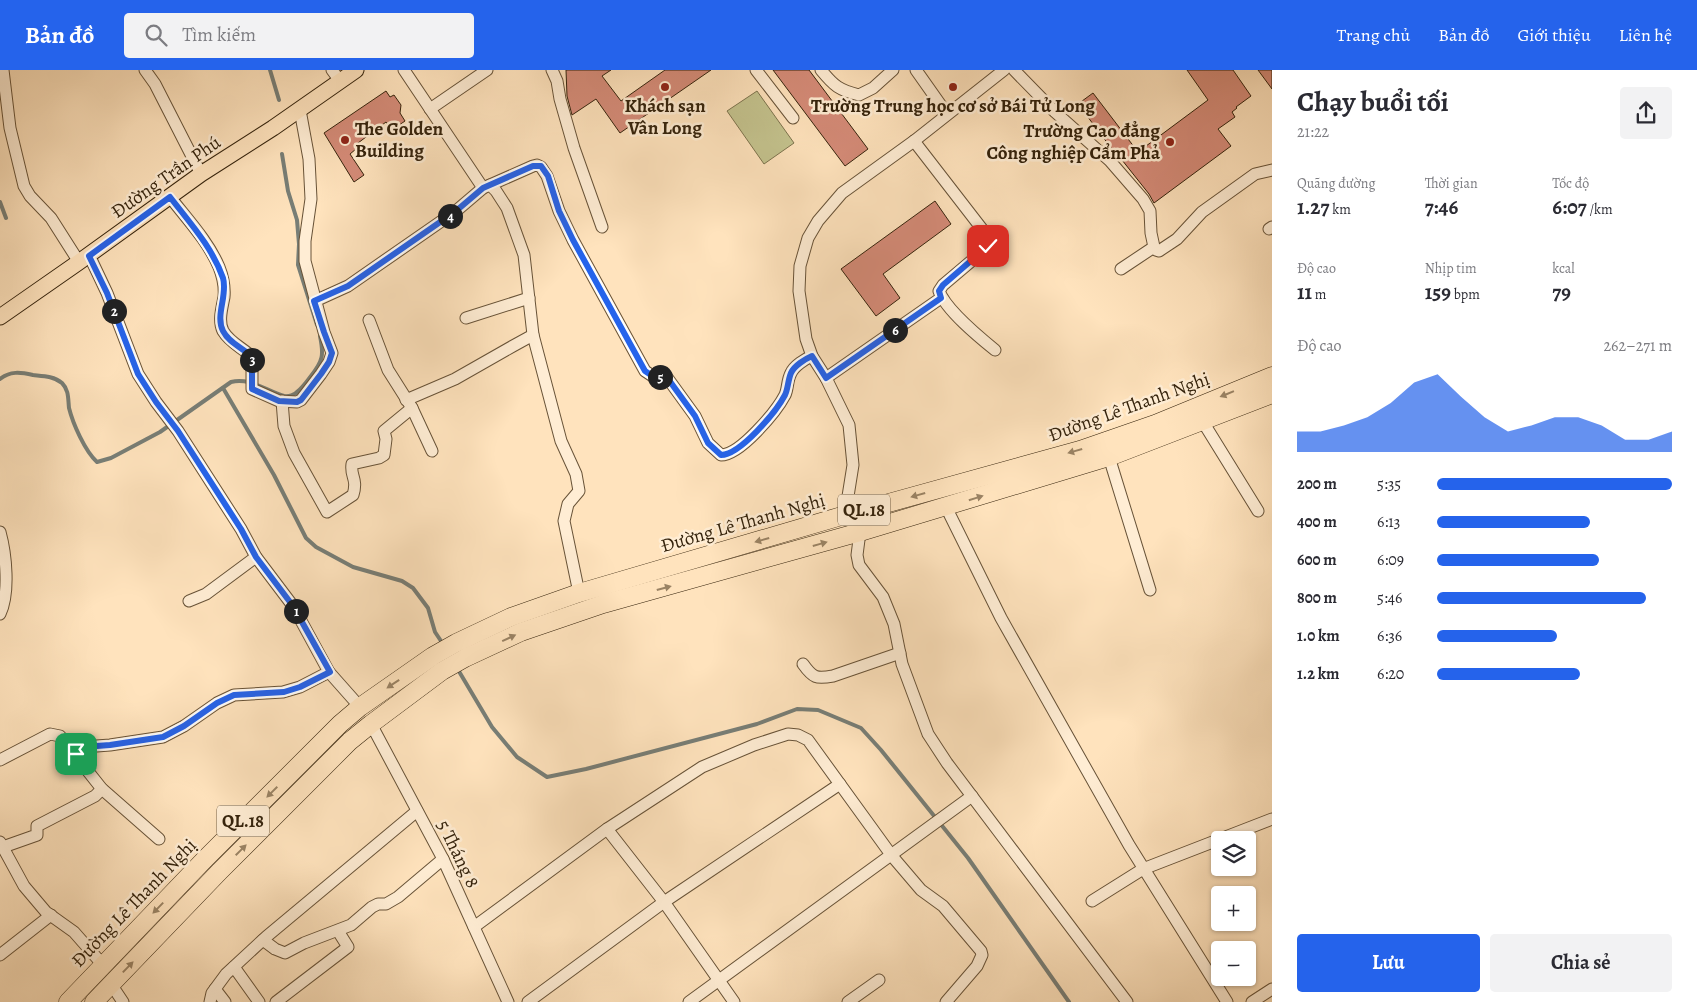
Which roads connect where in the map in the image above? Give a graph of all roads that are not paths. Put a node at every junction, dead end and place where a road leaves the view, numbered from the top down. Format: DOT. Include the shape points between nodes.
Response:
graph roads {
  1 [pos="3,70"];
  2 [pos="145,70"];
  3 [pos="356,70"];
  4 [pos="404,70"];
  5 [pos="487,70"];
  6 [pos="552,70"];
  7 [pos="756,70"];
  8 [pos="821,70"];
  9 [pos="892,70"];
  10 [pos="916,70"];
  11 [pos="1004,70"];
  12 [pos="1014,70"];
  13 [pos="336,76"];
  14 [pos="430,109"];
  15 [pos="300,110"];
  16 [pos="947,114"];
  17 [pos="793,118"];
  18 [pos="914,141"];
  19 [pos="1272,170"];
  20 [pos="201,174"];
  21 [pos="487,187"];
  22 [pos="170,197"];
  23 [pos="602,227"];
  24 [pos="1154,247"];
  25 [pos="84,259"];
  26 [pos="1121,269"];
  27 [pos="529,298"];
  28 [pos="941,298"];
  29 [pos="314,301"];
  30 [pos="0,316"];
  31 [pos="466,318"];
  32 [pos="368,320"];
  33 [pos="534,336"];
  34 [pos="995,350"];
  35 [pos="812,356"];
  36 [pos="1272,376"];
  37 [pos="826,378"];
  38 [pos="1272,394"];
  39 [pos="282,401"];
  40 [pos="409,404"];
  41 [pos="1203,422"];
  42 [pos="432,451"];
  43 [pos="1109,458"];
  44 [pos="946,507"];
  45 [pos="1258,511"];
  46 [pos="845,515"];
  47 [pos="0,532"];
  48 [pos="860,532"];
  49 [pos="256,557"];
  50 [pos="693,560"];
  51 [pos="698,579"];
  52 [pos="1150,590"];
  53 [pos="579,593"];
  54 [pos="189,601"];
  55 [pos="0,614"];
  56 [pos="460,651"];
  57 [pos="900,653"];
  58 [pos="437,664"];
  59 [pos="803,664"];
  60 [pos="330,672"];
  61 [pos="360,707"];
  62 [pos="371,724"];
  63 [pos="70,748"];
  64 [pos="0,760"];
  65 [pos="840,784"];
  66 [pos="102,789"];
  67 [pos="972,796"];
  68 [pos="417,812"];
  69 [pos="1272,819"];
  70 [pos="607,829"];
  71 [pos="159,839"];
  72 [pos="1,844"];
  73 [pos="892,856"];
  74 [pos="205,859"];
  75 [pos="443,859"];
  76 [pos="1143,868"];
  77 [pos="219,872"];
  78 [pos="1092,901"];
  79 [pos="664,902"];
  80 [pos="51,915"];
  81 [pos="474,926"];
  82 [pos="338,931"];
  83 [pos="263,940"];
  84 [pos="0,956"];
  85 [pos="103,965"];
  86 [pos="234,967"];
  87 [pos="879,980"];
  88 [pos="720,981"];
  89 [pos="111,984"];
  90 [pos="215,989"];
  91 [pos="1272,989"];
  92 [pos="68,1002"];
  93 [pos="94,1002"];
  94 [pos="123,1002"];
  95 [pos="210,1002"];
  96 [pos="225,1002"];
  97 [pos="259,1002"];
  98 [pos="276,1002"];
  99 [pos="508,1002"];
  100 [pos="528,1002"];
  101 [pos="688,1002"];
  102 [pos="734,1002"];
  103 [pos="848,1002"];
  104 [pos="946,1002"];
  105 [pos="1127,1002"];
  106 [pos="1227,1002"];
  107 [pos="1252,1002"];
  1 -- 25 [label="street" via="10,128 24,186"];
  2 -- 20 [label="street"];
  3 -- 13 [label="main road, Đường Trần Phú"];
  4 -- 14 [label="street"];
  5 -- 14 [label="street"];
  6 -- 23 [label="street" via="574,148"];
  7 -- 17 [label="street"];
  8 -- 9 [label="street" via="833,85 859,95 873,88"];
  10 -- 16 [label="street"];
  11 -- 16 [label="street"];
  12 -- 24 [label="street" via="1110,161 1143,199 1150,211"];
  13 -- 15 [label="main road, Đường Trần Phú"];
  14 -- 21 [label="street"];
  15 -- 20 [label="main road, Đường Trần Phú"];
  15 -- 29 [label="street" via="309,159 311,199 305,261"];
  16 -- 18 [label="street"];
  18 -- 28 [label="street" via="990,243 943,285 939,291"];
  18 -- 35 [label="street" via="842,193 808,238 800,266 799,291 806,339"];
  19 -- 24 [label="street" via="1255,174 1202,212 1167,247 1159,251"];
  20 -- 22 [label="main road, Đường Trần Phú"];
  21 -- 27 [label="street" via="496,191 508,208 524,255"];
  21 -- 29 [label="street" via="348,286"];
  21 -- 35 [label="street" via="533,166 543,169 573,240 645,371 654,377 666,376 695,416 708,443 721,455 728,455 771,418 786,394 791,372 805,358"];
  22 -- 25 [label="main road, Đường Trần Phú"];
  22 -- 39 [label="street" via="218,265 224,281 220,311 223,331 252,357 252,385"];
  24 -- 26 [label="street"];
  25 -- 30 [label="main road, Đường Trần Phú"];
  25 -- 49 [label="street" via="107,293 138,374 178,431"];
  27 -- 31 [label="street"];
  27 -- 33 [label="street"];
  28 -- 34 [label="street"];
  28 -- 37 [label="street"];
  29 -- 39 [label="street" via="332,353 301,400 292,403"];
  32 -- 40 [label="street" via="388,370"];
  33 -- 40 [label="street"];
  33 -- 53 [label="street" via="561,441 578,483 579,492 568,504 564,521"];
  35 -- 37 [label="street"];
  36 -- 46 [label="highway, Đường Lê Thanh Nghị / QL.18, one-way" via="1155,424 1080,450"];
  37 -- 46 [label="street" via="849,425 853,465"];
  38 -- 41 [label="highway, Đường Lê Thanh Nghị / QL.18"];
  39 -- 40 [label="street" via="284,426 294,453 327,512 353,495 356,484 352,464 384,455 384,431"];
  40 -- 42 [label="street"];
  41 -- 43 [label="highway, Đường Lê Thanh Nghị / QL.18"];
  41 -- 45 [label="street"];
  44 -- 43 [label="highway, Đường Lê Thanh Nghị / QL.18, one-way"];
  43 -- 52 [label="street"];
  44 -- 48 [label="highway, Đường Lê Thanh Nghị / QL.18"];
  44 -- 76 [label="street" via="1001,618"];
  46 -- 50 [label="highway, Đường Lê Thanh Nghị / QL.18, one-way"];
  47 -- 55 [label="street" via="6,578"];
  51 -- 48 [label="highway, Đường Lê Thanh Nghị / QL.18, one-way"];
  48 -- 57 [label="street" via="859,565 883,597 894,624"];
  49 -- 54 [label="street" via="206,594"];
  49 -- 60 [label="street" via="293,606"];
  50 -- 51 [label="highway"];
  50 -- 53 [label="highway, Đường Lê Thanh Nghị / QL.18"];
  56 -- 51 [label="highway, Đường Lê Thanh Nghị / QL.18, one-way" via="604,604"];
  53 -- 56 [label="highway, Đường Lê Thanh Nghị / QL.18" via="511,616"];
  56 -- 58 [label="highway, QL.18"];
  57 -- 59 [label="street" via="822,678 810,674"];
  57 -- 67 [label="street" via="928,734"];
  58 -- 61 [label="highway, Đường Lê Thanh Nghị / QL.18, one-way"];
  58 -- 62 [label="highway, QL.18"];
  60 -- 61 [label="street"];
  60 -- 63 [label="street" via="284,692 234,695 163,737"];
  61 -- 74 [label="highway, Đường Lê Thanh Nghị / QL.18, one-way"];
  62 -- 68 [label="street, 5 Tháng 8"];
  77 -- 62 [label="highway, QL.18, one-way"];
  63 -- 64 [label="street" via="60,736 50,734"];
  63 -- 66 [label="street"];
  65 -- 70 [label="street" via="808,740 798,734 788,734 702,767"];
  65 -- 73 [label="street"];
  65 -- 79 [label="street"];
  66 -- 71 [label="street"];
  66 -- 72 [label="street" via="95,796 37,826 38,835"];
  67 -- 73 [label="street"];
  67 -- 105 [label="street"];
  68 -- 75 [label="street, 5 Tháng 8"];
  68 -- 83 [label="street"];
  69 -- 76 [label="street"];
  70 -- 79 [label="street"];
  70 -- 81 [label="street"];
  72 -- 80 [label="street" via="24,886"];
  73 -- 88 [label="street"];
  73 -- 104 [label="street" via="921,890 943,906 981,951 977,966"];
  74 -- 77 [label="highway"];
  74 -- 85 [label="highway, Đường Lê Thanh Nghị / QL.18, one-way"];
  75 -- 81 [label="street, 5 Tháng 8"];
  75 -- 82 [label="street" via="398,897 386,904 378,904"];
  76 -- 78 [label="street"];
  76 -- 106 [label="street"];
  89 -- 77 [label="highway, QL.18, one-way"];
  79 -- 88 [label="street"];
  79 -- 100 [label="street"];
  80 -- 84 [label="street"];
  80 -- 85 [label="street" via="74,932"];
  81 -- 99 [label="street, 5 Tháng 8"];
  82 -- 83 [label="street" via="284,953"];
  82 -- 98 [label="street" via="348,947"];
  83 -- 86 [label="street"];
  85 -- 92 [label="highway, Đường Lê Thanh Nghị / QL.18"];
  86 -- 90 [label="street"];
  86 -- 97 [label="street"];
  87 -- 103 [label="street"];
  88 -- 101 [label="street"];
  88 -- 102 [label="street"];
  89 -- 93 [label="highway, QL.18"];
  89 -- 94 [label="street"];
  90 -- 95 [label="street"];
  90 -- 96 [label="street"];
  91 -- 107 [label="street"];
}
